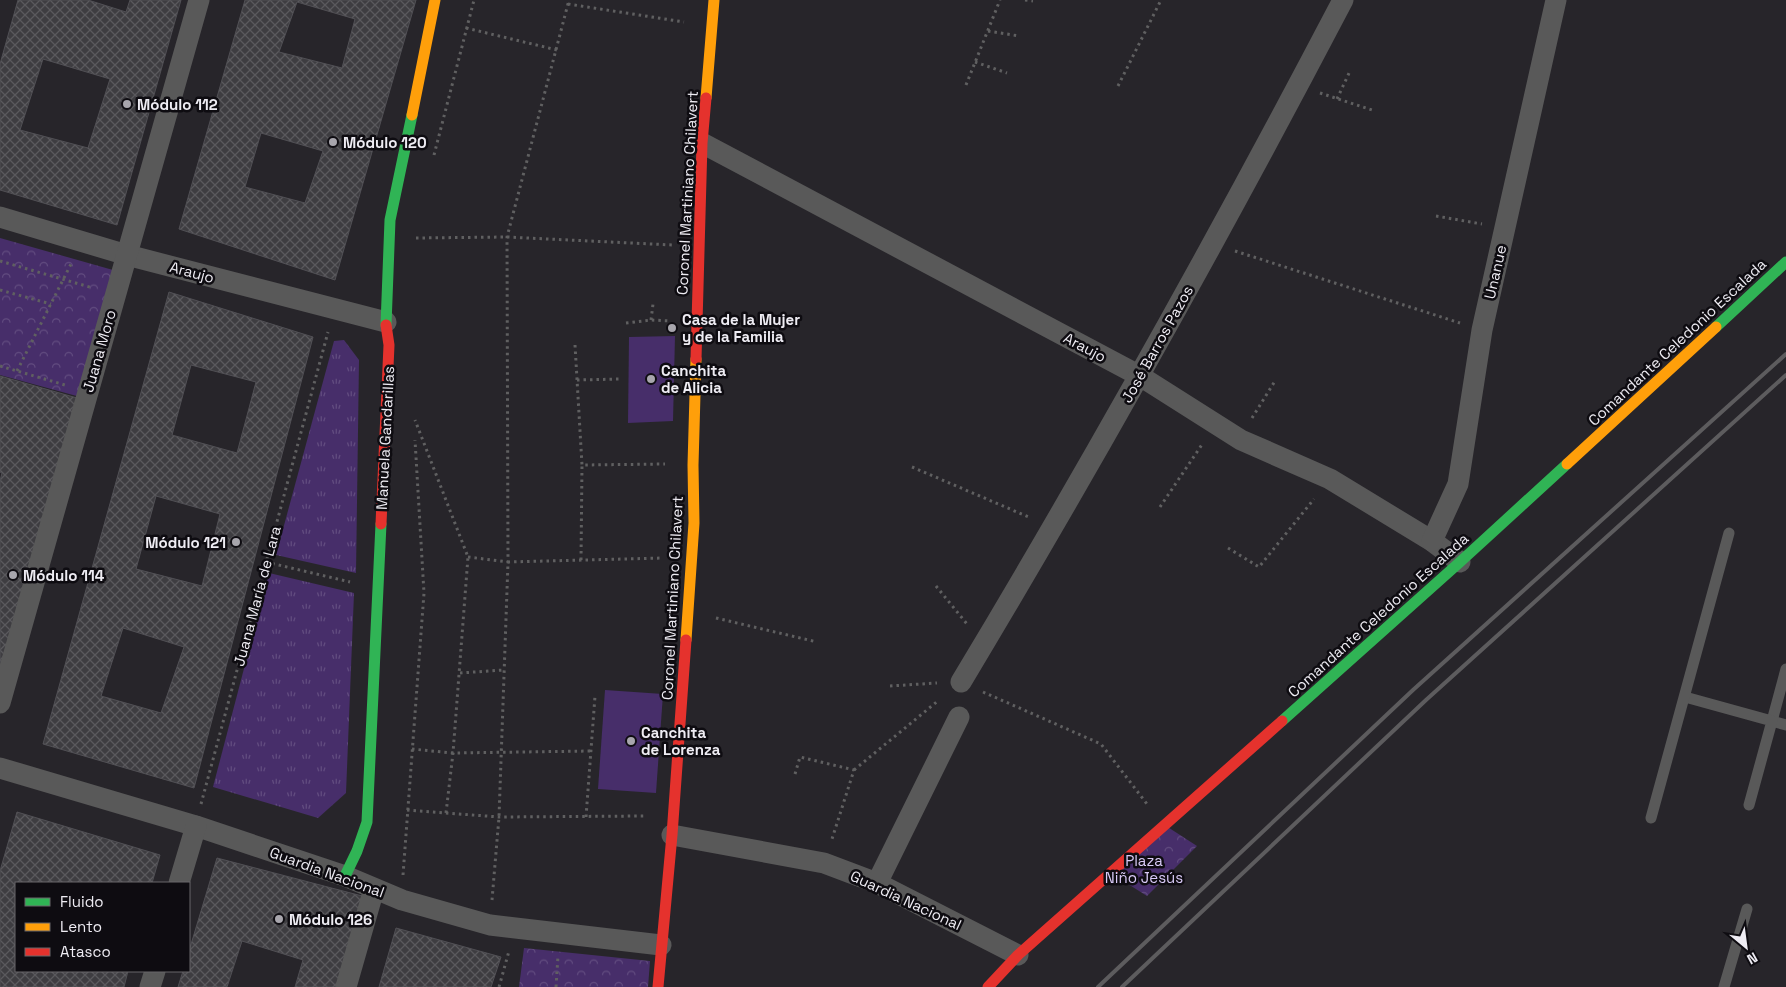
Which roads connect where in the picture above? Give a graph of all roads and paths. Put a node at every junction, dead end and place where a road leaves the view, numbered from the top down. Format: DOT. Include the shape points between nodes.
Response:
graph roads {
  1 [pos="199,0"];
  2 [pos="435,0"];
  3 [pos="474,0"];
  4 [pos="714,0"];
  5 [pos="1000,0"];
  6 [pos="1025,0"];
  7 [pos="1161,0"];
  8 [pos="1343,0"];
  9 [pos="1556,0"];
  10 [pos="1033,1"];
  11 [pos="569,2"];
  12 [pos="712,26"];
  13 [pos="466,28"];
  14 [pos="988,31"];
  15 [pos="1019,36"];
  16 [pos="557,50"];
  17 [pos="975,62"];
  18 [pos="1350,71"];
  19 [pos="1007,73"];
  20 [pos="966,84"];
  21 [pos="1118,86"];
  22 [pos="1298,86"];
  23 [pos="1337,99"];
  24 [pos="1372,110"];
  25 [pos="702,144"];
  26 [pos="433,162"];
  27 [pos="1436,216"];
  28 [pos="0,217"];
  29 [pos="1505,228"];
  30 [pos="507,237"];
  31 [pos="413,238"];
  32 [pos="82,242"];
  33 [pos="1212,244"];
  34 [pos="698,246"];
  35 [pos="127,255"];
  36 [pos="0,261"];
  37 [pos="1786,262"];
  38 [pos="63,280"];
  39 [pos="0,290"];
  40 [pos="115,294"];
  41 [pos="51,304"];
  42 [pos="653,304"];
  43 [pos="334,309"];
  44 [pos="652,320"];
  45 [pos="386,322"];
  46 [pos="626,322"];
  47 [pos="696,322"];
  48 [pos="1482,330"];
  49 [pos="575,344"];
  50 [pos="0,366"];
  51 [pos="17,371"];
  52 [pos="1140,376"];
  53 [pos="620,379"];
  54 [pos="577,380"];
  55 [pos="1275,381"];
  56 [pos="88,391"];
  57 [pos="1216,424"];
  58 [pos="1239,438"];
  59 [pos="582,465"];
  60 [pos="693,465"];
  61 [pos="912,468"];
  62 [pos="1330,479"];
  63 [pos="1160,507"];
  64 [pos="1053,528"];
  65 [pos="1729,533"];
  66 [pos="1432,541"];
  67 [pos="1228,548"];
  68 [pos="468,557"];
  69 [pos="691,558"];
  70 [pos="582,560"];
  71 [pos="266,562"];
  72 [pos="508,562"];
  73 [pos="1460,562"];
  74 [pos="936,586"];
  75 [pos="378,589"];
  76 [pos="688,612"];
  77 [pos="817,642"];
  78 [pos="984,644"];
  79 [pos="1786,669"];
  80 [pos="504,670"];
  81 [pos="460,673"];
  82 [pos="961,682"];
  83 [pos="890,686"];
  84 [pos="595,696"];
  85 [pos="1685,697"];
  86 [pos="0,703"];
  87 [pos="959,716"];
  88 [pos="1772,721"];
  89 [pos="1786,724"];
  90 [pos="412,749"];
  91 [pos="591,750"];
  92 [pos="501,752"];
  93 [pos="452,753"];
  94 [pos="0,768"];
  95 [pos="854,770"];
  96 [pos="795,774"];
  97 [pos="1749,805"];
  98 [pos="407,810"];
  99 [pos="446,813"];
  100 [pos="499,817"];
  101 [pos="586,817"];
  102 [pos="1651,818"];
  103 [pos="672,825"];
  104 [pos="196,826"];
  105 [pos="1164,826"];
  106 [pos="824,863"];
  107 [pos="344,876"];
  108 [pos="179,882"];
  109 [pos="878,883"];
  110 [pos="374,889"];
  111 [pos="402,900"];
  112 [pos="1747,909"];
  113 [pos="490,925"];
  114 [pos="531,930"];
  115 [pos="661,945"];
  116 [pos="1018,956"];
  117 [pos="155,972"];
  118 [pos="150,987"];
  119 [pos="346,987"];
  120 [pos="499,987"];
  121 [pos="658,987"];
  122 [pos="988,987"];
  123 [pos="1724,987"];
  1 -- 35 [label="street, Juana Moro"];
  2 -- 45 [label="street, Manuela Gandarillas" via="390,220"];
  3 -- 13 [label="path"];
  4 -- 12 [label="street, Coronel Martiniano Chilavert"];
  5 -- 14 [label="path"];
  6 -- 10 [label="path"];
  7 -- 21 [label="path"];
  8 -- 22 [label="street, José Barros Pazos"];
  9 -- 29 [label="street, Unanue"];
  11 -- 12 [label="path"];
  11 -- 16 [label="path"];
  12 -- 25 [label="street, Coronel Martiniano Chilavert"];
  13 -- 16 [label="path"];
  13 -- 26 [label="path"];
  14 -- 15 [label="path"];
  14 -- 17 [label="path"];
  16 -- 30 [label="path"];
  17 -- 19 [label="path"];
  17 -- 20 [label="path"];
  18 -- 23 [label="path"];
  22 -- 23 [label="path"];
  22 -- 33 [label="street, José Barros Pazos"];
  23 -- 24 [label="path"];
  25 -- 34 [label="street, Coronel Martiniano Chilavert"];
  25 -- 52 [label="street, Araujo"];
  27 -- 29 [label="path"];
  28 -- 32 [label="street, Araujo"];
  29 -- 48 [label="street, Unanue"];
  30 -- 31 [label="path"];
  30 -- 34 [label="path"];
  30 -- 72 [label="path"];
  32 -- 35 [label="street, Araujo"];
  32 -- 38 [label="path"];
  33 -- 48 [label="path"];
  33 -- 52 [label="street, José Barros Pazos"];
  34 -- 47 [label="street, Coronel Martiniano Chilavert"];
  35 -- 40 [label="street, Juana Moro"];
  35 -- 43 [label="street, Araujo"];
  36 -- 38 [label="path"];
  37 -- 73 [label="street, Comandante Celedonio Escalada"];
  38 -- 40 [label="path"];
  38 -- 41 [label="path"];
  39 -- 41 [label="path"];
  40 -- 56 [label="street, Juana Moro"];
  41 -- 51 [label="path"];
  42 -- 44 [label="path"];
  43 -- 45 [label="street, Araujo"];
  43 -- 71 [label="path, Juana María de Lara"];
  44 -- 46 [label="path"];
  44 -- 47 [label="path"];
  45 -- 75 [label="street, Manuela Gandarillas" via="389,345"];
  47 -- 60 [label="street, Coronel Martiniano Chilavert"];
  48 -- 66 [label="street, Unanue" via="1458,484"];
  49 -- 54 [label="path"];
  50 -- 51 [label="path"];
  51 -- 56 [label="path"];
  52 -- 57 [label="street, Araujo"];
  52 -- 64 [label="street, José Barros Pazos"];
  53 -- 54 [label="path"];
  54 -- 59 [label="path"];
  55 -- 58 [label="path"];
  56 -- 86 [label="street, Juana Moro"];
  57 -- 58 [label="street, Araujo"];
  57 -- 63 [label="path"];
  58 -- 62 [label="street, Araujo"];
  59 -- 60 [label="path"];
  59 -- 70 [label="path"];
  60 -- 69 [label="street, Coronel Martiniano Chilavert"];
  61 -- 64 [label="path"];
  62 -- 66 [label="street, Araujo"];
  62 -- 67 [label="path" via="1259,567"];
  64 -- 78 [label="street, José Barros Pazos"];
  65 -- 85 [label="lane"];
  66 -- 73 [label="street, Araujo"];
  68 -- 72 [label="path"];
  68 -- 81 [label="path"];
  68 -- 90 [label="path" via="414,417 424,593"];
  69 -- 70 [label="path"];
  69 -- 76 [label="street, Coronel Martiniano Chilavert"];
  70 -- 72 [label="path"];
  71 -- 75 [label="path"];
  71 -- 104 [label="path, Juana María de Lara"];
  72 -- 80 [label="path"];
  73 -- 105 [label="street, Comandante Celedonio Escalada"];
  74 -- 78 [label="path"];
  75 -- 107 [label="street, Manuela Gandarillas" via="366,822 358,851"];
  76 -- 77 [label="path"];
  76 -- 103 [label="street, Coronel Martiniano Chilavert"];
  78 -- 82 [label="street, José Barros Pazos"];
  79 -- 88 [label="lane"];
  80 -- 81 [label="path"];
  80 -- 92 [label="path"];
  81 -- 93 [label="path"];
  82 -- 83 [label="path"];
  82 -- 95 [label="path"];
  82 -- 105 [label="path" via="1101,744"];
  84 -- 91 [label="path"];
  85 -- 88 [label="lane"];
  85 -- 102 [label="lane"];
  87 -- 109 [label="street"];
  88 -- 89 [label="lane"];
  88 -- 97 [label="lane"];
  90 -- 93 [label="path"];
  90 -- 98 [label="path"];
  91 -- 92 [label="path"];
  91 -- 101 [label="path"];
  92 -- 93 [label="path"];
  92 -- 100 [label="path"];
  93 -- 99 [label="path"];
  94 -- 104 [label="street, Guardia Nacional"];
  95 -- 96 [label="path" via="800,757"];
  95 -- 106 [label="path"];
  98 -- 99 [label="path"];
  98 -- 111 [label="path"];
  99 -- 100 [label="path"];
  100 -- 101 [label="path"];
  100 -- 113 [label="path"];
  101 -- 103 [label="path"];
  103 -- 106 [label="street, Guardia Nacional"];
  103 -- 115 [label="street, Coronel Martiniano Chilavert"];
  104 -- 107 [label="street, Guardia Nacional"];
  104 -- 108 [label="street"];
  105 -- 116 [label="street, Comandante Celedonio Escalada"];
  106 -- 109 [label="street, Guardia Nacional"];
  107 -- 110 [label="street, Guardia Nacional"];
  109 -- 116 [label="street, Guardia Nacional"];
  110 -- 111 [label="street, Guardia Nacional"];
  110 -- 119 [label="street"];
  111 -- 113 [label="street, Guardia Nacional"];
  112 -- 123 [label="lane"];
  113 -- 114 [label="street, Guardia Nacional"];
  114 -- 115 [label="street, Guardia Nacional"];
  114 -- 120 [label="path" via="509,951"];
  115 -- 121 [label="street, Coronel Martiniano Chilavert"];
  116 -- 122 [label="street, Comandante Celedonio Escalada"];
  117 -- 118 [label="street"];
}
